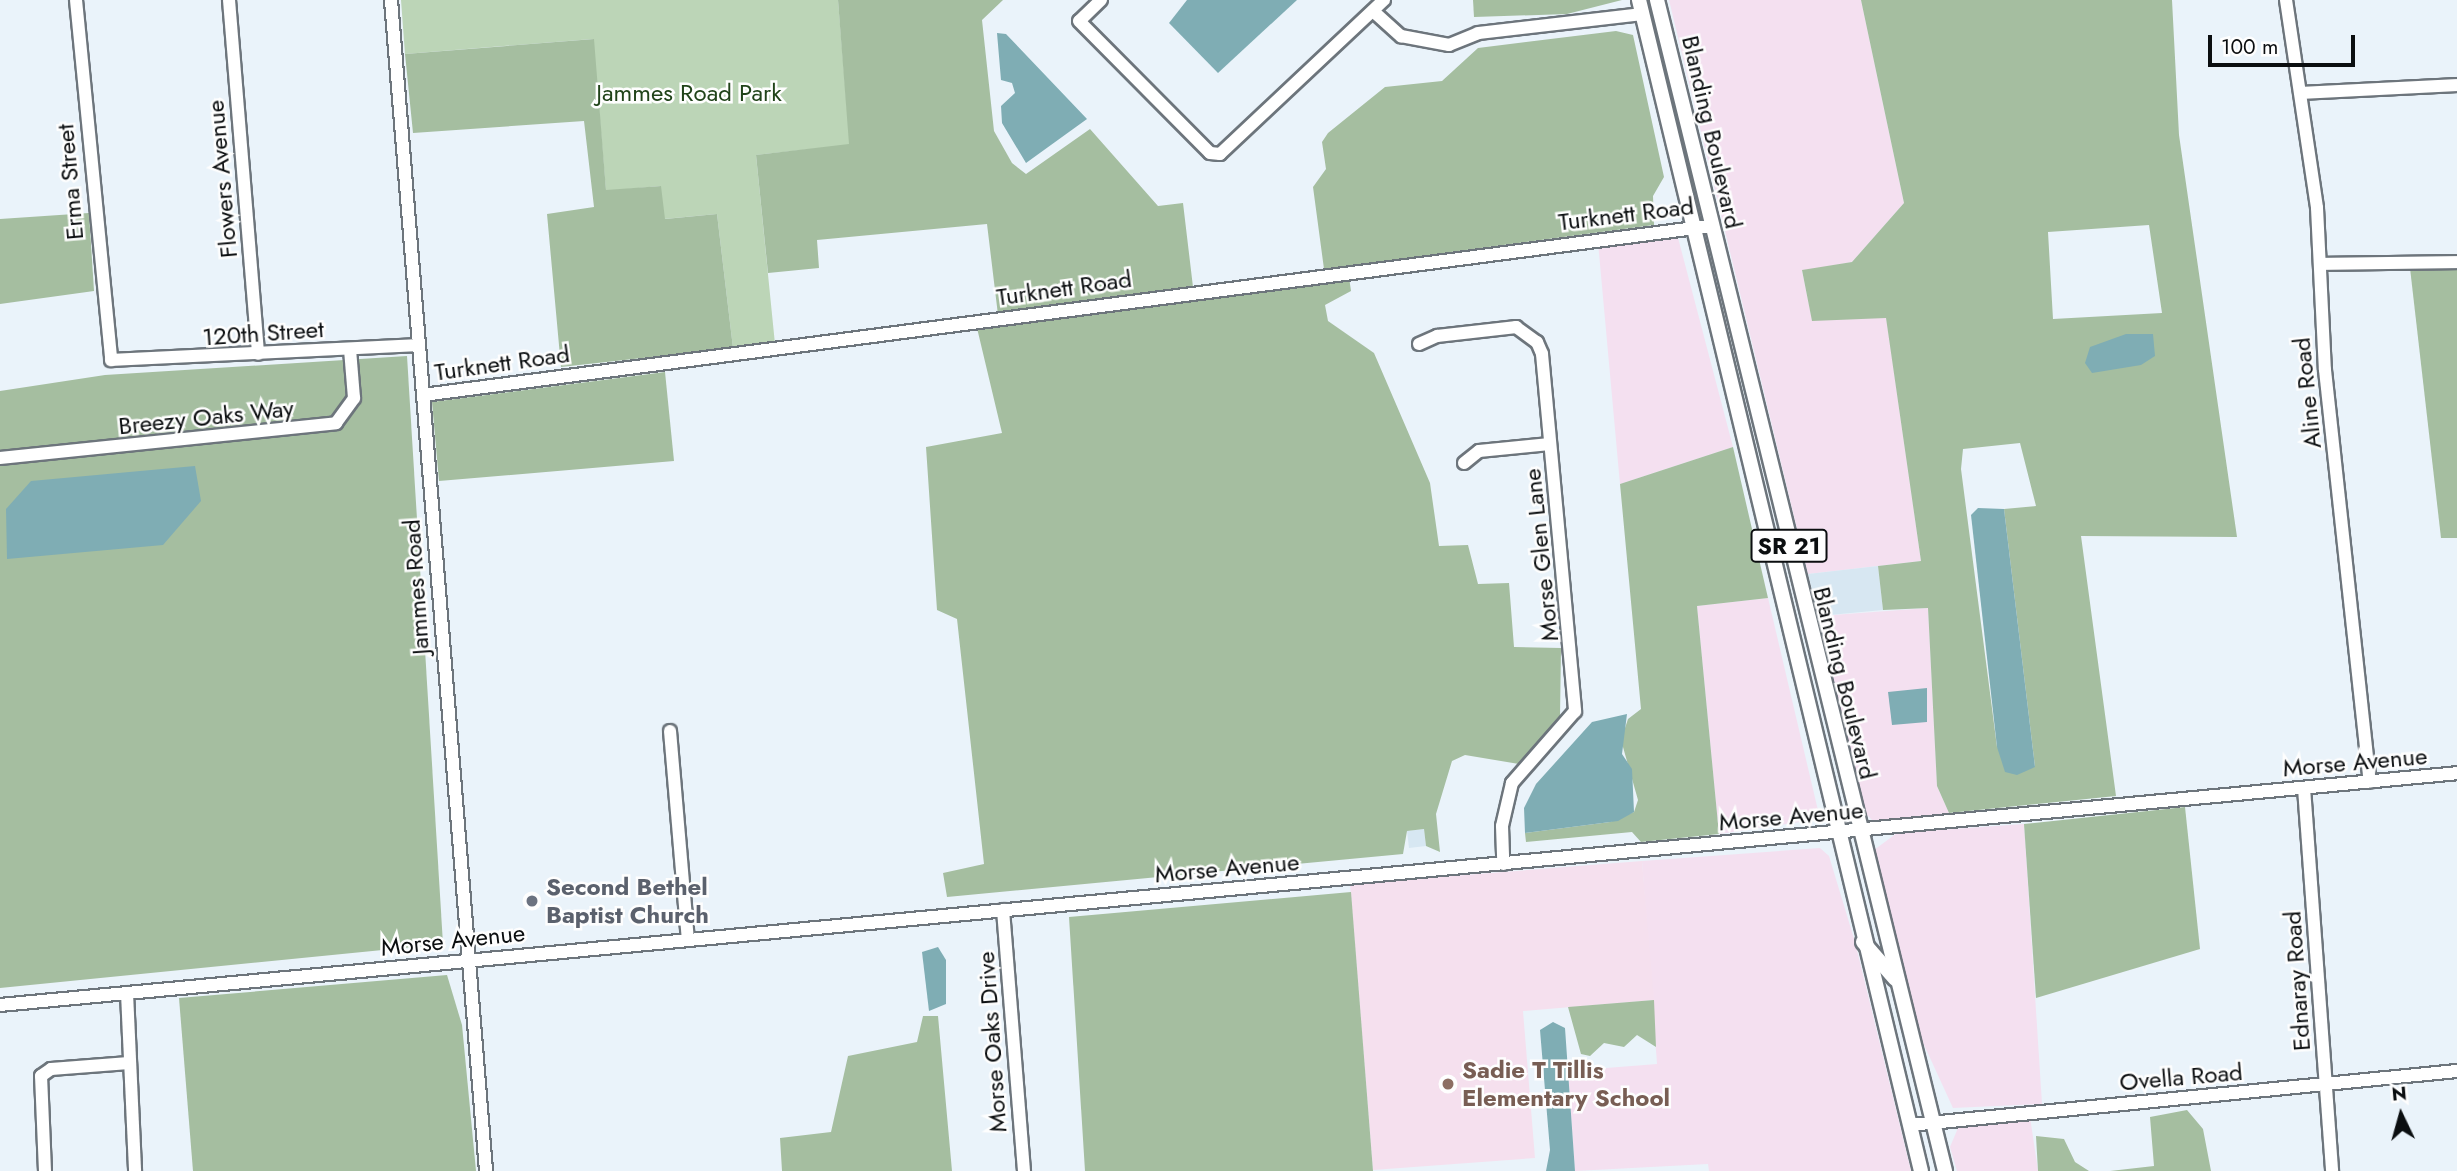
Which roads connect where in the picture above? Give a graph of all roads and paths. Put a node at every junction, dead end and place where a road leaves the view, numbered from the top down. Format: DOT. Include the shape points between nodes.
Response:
graph roads {
  1 [pos="76,0"];
  2 [pos="229,0"];
  3 [pos="391,0"];
  4 [pos="1101,0"];
  5 [pos="1384,0"];
  6 [pos="1657,0"];
  7 [pos="2286,0"];
  8 [pos="1643,5"];
  9 [pos="1373,11"];
  10 [pos="1662,18"];
  11 [pos="1671,59"];
  12 [pos="2457,85"];
  13 [pos="2301,93"];
  14 [pos="1693,226"];
  15 [pos="1710,226"];
  16 [pos="2457,262"];
  17 [pos="2320,264"];
  18 [pos="1419,344"];
  19 [pos="419,345"];
  20 [pos="350,349"];
  21 [pos="258,354"];
  22 [pos="111,360"];
  23 [pos="423,395"];
  24 [pos="1760,425"];
  25 [pos="1739,430"];
  26 [pos="1550,444"];
  27 [pos="0,458"];
  28 [pos="1464,463"];
  29 [pos="1809,628"];
  30 [pos="1788,632"];
  31 [pos="670,731"];
  32 [pos="2457,773"];
  33 [pos="2370,782"];
  34 [pos="2304,788"];
  35 [pos="1858,832"];
  36 [pos="1836,834"];
  37 [pos="1503,864"];
  38 [pos="1003,910"];
  39 [pos="688,939"];
  40 [pos="1862,941"];
  41 [pos="468,959"];
  42 [pos="1895,979"];
  43 [pos="127,993"];
  44 [pos="0,1005"];
  45 [pos="129,1063"];
  46 [pos="2457,1071"];
  47 [pos="2326,1084"];
  48 [pos="1932,1122"];
  49 [pos="1910,1125"];
  50 [pos="45,1171"];
  51 [pos="135,1171"];
  52 [pos="486,1171"];
  53 [pos="1024,1171"];
  54 [pos="1921,1171"];
  55 [pos="1945,1171"];
  56 [pos="2332,1171"];
  1 -- 22 [label="street, Erma Street"];
  2 -- 21 [label="street, Flowers Avenue"];
  3 -- 19 [label="street, Jammes Road"];
  4 -- 9 [label="street" via="1079,21 1210,153 1220,154"];
  5 -- 9 [label="street"];
  6 -- 10 [label="main road, Blanding Boulevard / SR 21"];
  7 -- 13 [label="street, Aline Road"];
  8 -- 9 [label="street" via="1478,33 1449,45 1401,36"];
  8 -- 10 [label="main road"];
  8 -- 11 [label="main road"];
  8 -- 14 [label="main road, Blanding Boulevard / SR 21"];
  10 -- 11 [label="main road, Blanding Boulevard / SR 21"];
  11 -- 15 [label="main road, Blanding Boulevard / SR 21"];
  12 -- 13 [label="street"];
  13 -- 17 [label="street, Aline Road"];
  14 -- 15 [label="street, Turknett Road"];
  14 -- 23 [label="street, Turknett Road"];
  14 -- 25 [label="main road, Blanding Boulevard / SR 21"];
  15 -- 24 [label="main road, Blanding Boulevard / SR 21"];
  16 -- 17 [label="street"];
  17 -- 33 [label="street, Aline Road"];
  18 -- 26 [label="street, Morse Glen Lane" via="1503,326 1528,333 1542,354"];
  19 -- 20 [label="street, 120th Street"];
  19 -- 23 [label="street, Jammes Road"];
  20 -- 21 [label="street, 120th Street"];
  20 -- 27 [label="street, Breezy Oaks Way" via="354,398 336,423"];
  21 -- 22 [label="street, 120th Street"];
  23 -- 41 [label="street, Jammes Road"];
  24 -- 25 [label="main road"];
  24 -- 29 [label="main road, Blanding Boulevard / SR 21"];
  25 -- 30 [label="main road, Blanding Boulevard / SR 21"];
  26 -- 28 [label="street" via="1479,452"];
  26 -- 37 [label="street, Morse Glen Lane" via="1575,712 1512,783 1502,826"];
  29 -- 30 [label="main road"];
  29 -- 35 [label="main road, Blanding Boulevard / SR 21"];
  30 -- 36 [label="main road, Blanding Boulevard / SR 21"];
  31 -- 39 [label="street"];
  32 -- 33 [label="street, Morse Avenue"];
  33 -- 34 [label="street, Morse Avenue"];
  34 -- 35 [label="street, Morse Avenue"];
  34 -- 47 [label="street, Ednaray Road"];
  35 -- 36 [label="street, Morse Avenue"];
  35 -- 42 [label="main road, Blanding Boulevard / SR 21"];
  36 -- 37 [label="street, Morse Avenue"];
  36 -- 40 [label="main road, Blanding Boulevard / SR 21"];
  37 -- 38 [label="street, Morse Avenue"];
  38 -- 39 [label="street, Morse Avenue"];
  38 -- 53 [label="street, Morse Oaks Drive"];
  39 -- 41 [label="street, Morse Avenue"];
  40 -- 42 [label="main road"];
  40 -- 49 [label="main road, Blanding Boulevard / SR 21"];
  41 -- 43 [label="street, Morse Avenue"];
  41 -- 52 [label="street, Jammes Road"];
  42 -- 48 [label="main road, Blanding Boulevard / SR 21"];
  43 -- 44 [label="street, Morse Avenue"];
  43 -- 45 [label="street"];
  45 -- 50 [label="street" via="51,1069 41,1076"];
  45 -- 51 [label="street"];
  46 -- 47 [label="street, Ovella Road"];
  47 -- 48 [label="street, Ovella Road"];
  47 -- 56 [label="street, Ednaray Road"];
  48 -- 49 [label="street, Ovella Road"];
  48 -- 55 [label="main road, Blanding Boulevard / SR 21"];
  49 -- 54 [label="main road, Blanding Boulevard / SR 21"];
}
